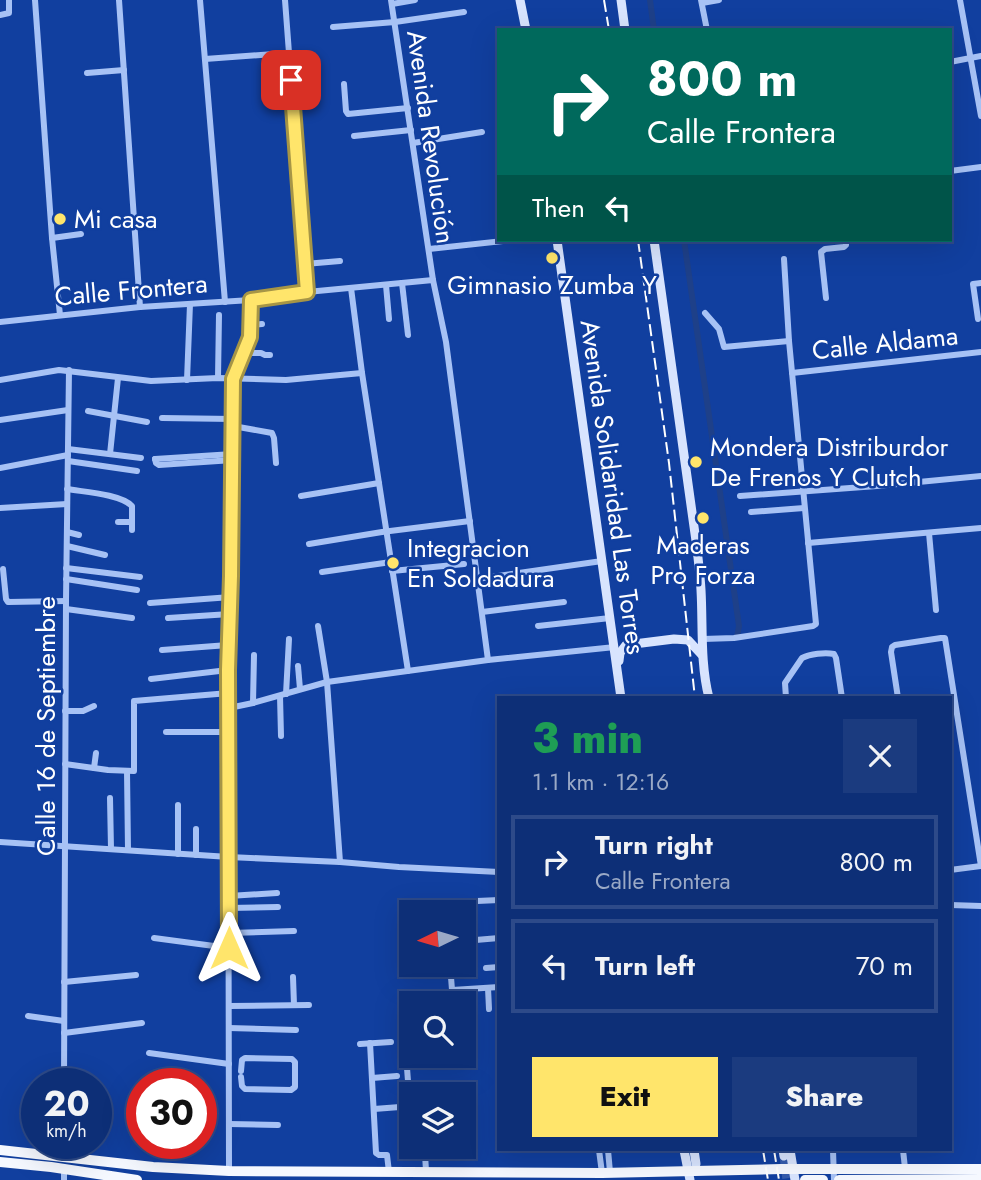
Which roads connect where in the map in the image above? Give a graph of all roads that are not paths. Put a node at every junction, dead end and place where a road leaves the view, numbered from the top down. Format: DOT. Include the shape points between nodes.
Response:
graph roads {
  1 [pos="9,0"];
  2 [pos="35,0"];
  3 [pos="119,0"];
  4 [pos="200,0"];
  5 [pos="285,0"];
  6 [pos="415,0"];
  7 [pos="621,0"];
  8 [pos="719,0"];
  9 [pos="960,0"];
  10 [pos="391,2"];
  11 [pos="522,2"];
  12 [pos="702,2"];
  13 [pos="464,12"];
  14 [pos="0,15"];
  15 [pos="395,22"];
  16 [pos="333,27"];
  17 [pos="526,28"];
  18 [pos="625,28"];
  19 [pos="707,28"];
  20 [pos="288,53"];
  21 [pos="981,56"];
  22 [pos="971,58"];
  23 [pos="205,59"];
  24 [pos="952,62"];
  25 [pos="124,70"];
  26 [pos="87,73"];
  27 [pos="344,84"];
  28 [pos="408,108"];
  29 [pos="981,116"];
  30 [pos="411,130"];
  31 [pos="482,132"];
  32 [pos="355,136"];
  33 [pos="413,143"];
  34 [pos="981,167"];
  35 [pos="952,172"];
  36 [pos="81,234"];
  37 [pos="52,238"];
  38 [pos="497,242"];
  39 [pos="557,242"];
  40 [pos="654,242"];
  41 [pos="846,242"];
  42 [pos="429,249"];
  43 [pos="784,259"];
  44 [pos="340,261"];
  45 [pos="305,264"];
  46 [pos="433,280"];
  47 [pos="402,283"];
  48 [pos="981,283"];
  49 [pos="386,285"];
  50 [pos="351,288"];
  51 [pos="307,292"];
  52 [pos="826,298"];
  53 [pos="251,300"];
  54 [pos="225,302"];
  55 [pos="190,304"];
  56 [pos="140,307"];
  57 [pos="705,313"];
  58 [pos="60,315"];
  59 [pos="219,315"];
  60 [pos="389,319"];
  61 [pos="978,319"];
  62 [pos="0,321"];
  63 [pos="262,324"];
  64 [pos="251,325"];
  65 [pos="408,335"];
  66 [pos="789,341"];
  67 [pos="981,352"];
  68 [pos="245,353"];
  69 [pos="270,355"];
  70 [pos="69,370"];
  71 [pos="362,373"];
  72 [pos="793,373"];
  73 [pos="118,378"];
  74 [pos="218,378"];
  75 [pos="233,379"];
  76 [pos="0,380"];
  77 [pos="187,380"];
  78 [pos="68,410"];
  79 [pos="88,411"];
  80 [pos="114,417"];
  81 [pos="162,418"];
  82 [pos="0,420"];
  83 [pos="147,422"];
  84 [pos="233,422"];
  85 [pos="110,454"];
  86 [pos="68,455"];
  87 [pos="233,457"];
  88 [pos="141,458"];
  89 [pos="155,459"];
  90 [pos="276,463"];
  91 [pos="0,468"];
  92 [pos="137,471"];
  93 [pos="981,476"];
  94 [pos="379,483"];
  95 [pos="67,489"];
  96 [pos="803,491"];
  97 [pos="301,496"];
  98 [pos="740,496"];
  99 [pos="67,503"];
  100 [pos="0,508"];
  101 [pos="804,508"];
  102 [pos="751,512"];
  103 [pos="470,520"];
  104 [pos="118,522"];
  105 [pos="981,528"];
  106 [pos="386,531"];
  107 [pos="67,533"];
  108 [pos="929,533"];
  109 [pos="79,535"];
  110 [pos="808,543"];
  111 [pos="309,544"];
  112 [pos="67,546"];
  113 [pos="105,555"];
  114 [pos="602,561"];
  115 [pos="391,562"];
  116 [pos="464,564"];
  117 [pos="66,568"];
  118 [pos="3,569"];
  119 [pos="392,571"];
  120 [pos="322,572"];
  121 [pos="140,577"];
  122 [pos="66,579"];
  123 [pos="477,579"];
  124 [pos="137,590"];
  125 [pos="231,597"];
  126 [pos="66,601"];
  127 [pos="564,602"];
  128 [pos="150,603"];
  129 [pos="66,609"];
  130 [pos="936,610"];
  131 [pos="482,612"];
  132 [pos="230,614"];
  133 [pos="132,618"];
  134 [pos="168,618"];
  135 [pos="610,618"];
  136 [pos="318,626"];
  137 [pos="538,626"];
  138 [pos="289,639"];
  139 [pos="703,639"];
  140 [pos="229,645"];
  141 [pos="615,647"];
  142 [pos="162,650"];
  143 [pos="254,655"];
  144 [pos="703,656"];
  145 [pos="488,660"];
  146 [pos="298,666"];
  147 [pos="228,670"];
  148 [pos="408,671"];
  149 [pos="618,673"];
  150 [pos="151,679"];
  151 [pos="327,682"];
  152 [pos="300,689"];
  153 [pos="229,693"];
  154 [pos="283,695"];
  155 [pos="621,696"];
  156 [pos="709,696"];
  157 [pos="786,696"];
  158 [pos="842,696"];
  159 [pos="898,696"];
  160 [pos="253,703"];
  161 [pos="94,706"];
  162 [pos="229,708"];
  163 [pos="65,710"];
  164 [pos="166,732"];
  165 [pos="229,733"];
  166 [pos="281,736"];
  167 [pos="96,753"];
  168 [pos="65,764"];
  169 [pos="94,768"];
  170 [pos="127,771"];
  171 [pos="110,798"];
  172 [pos="178,805"];
  173 [pos="196,830"];
  174 [pos="0,842"];
  175 [pos="64,846"];
  176 [pos="111,849"];
  177 [pos="128,850"];
  178 [pos="178,854"];
  179 [pos="196,855"];
  180 [pos="229,857"];
  181 [pos="341,862"];
  182 [pos="981,866"];
  183 [pos="952,870"];
  184 [pos="497,872"];
  185 [pos="277,893"];
  186 [pos="229,897"];
  187 [pos="497,900"];
  188 [pos="476,901"];
  189 [pos="952,905"];
  190 [pos="981,906"];
  191 [pos="278,907"];
  192 [pos="229,908"];
  193 [pos="981,912"];
  194 [pos="294,931"];
  195 [pos="229,933"];
  196 [pos="154,938"];
  197 [pos="497,938"];
  198 [pos="476,940"];
  199 [pos="229,948"];
  200 [pos="497,967"];
  201 [pos="486,968"];
  202 [pos="136,975"];
  203 [pos="293,977"];
  204 [pos="451,977"];
  205 [pos="64,982"];
  206 [pos="497,987"];
  207 [pos="488,988"];
  208 [pos="452,990"];
  209 [pos="294,1005"];
  210 [pos="309,1005"];
  211 [pos="229,1006"];
  212 [pos="489,1009"];
  213 [pos="28,1016"];
  214 [pos="64,1021"];
  215 [pos="142,1023"];
  216 [pos="229,1028"];
  217 [pos="296,1030"];
  218 [pos="64,1033"];
  219 [pos="391,1042"];
  220 [pos="359,1044"];
  221 [pos="370,1044"];
  222 [pos="149,1054"];
  223 [pos="229,1064"];
  224 [pos="64,1068"];
  225 [pos="229,1073"];
  226 [pos="240,1074"];
  227 [pos="397,1076"];
  228 [pos="372,1078"];
  229 [pos="399,1107"];
  230 [pos="374,1109"];
  231 [pos="229,1124"];
  232 [pos="278,1125"];
  233 [pos="3,1149"];
  234 [pos="21,1151"];
  235 [pos="599,1151"];
  236 [pos="608,1151"];
  237 [pos="684,1151"];
  238 [pos="694,1151"];
  239 [pos="833,1151"];
  240 [pos="903,1151"];
  241 [pos="785,1152"];
  242 [pos="86,1159"];
  243 [pos="426,1159"];
  244 [pos="0,1162"];
  245 [pos="22,1164"];
  246 [pos="905,1168"];
  247 [pos="0,1169"];
  248 [pos="793,1169"];
  249 [pos="981,1169"];
  250 [pos="229,1171"];
  251 [pos="426,1171"];
  252 [pos="85,1172"];
  253 [pos="389,1172"];
  254 [pos="606,1172"];
  255 [pos="691,1172"];
  256 [pos="64,1174"];
  257 [pos="834,1175"];
  258 [pos="314,1176"];
  259 [pos="574,1176"];
  260 [pos="672,1176"];
  261 [pos="981,1179"];
  262 [pos="137,1180"];
  263 [pos="795,1180"];
  264 [pos="805,1180"];
  265 [pos="823,1180"];
  266 [pos="839,1180"];
  1 -- 14 [label="street" via="9,13"];
  2 -- 37 [label="street"];
  3 -- 25 [label="street"];
  4 -- 23 [label="street"];
  5 -- 20 [label="street"];
  6 -- 10 [label="street"];
  7 -- 18 [label="main road"];
  8 -- 12 [label="street"];
  9 -- 22 [label="street"];
  10 -- 15 [label="street, Avenida Revolución"];
  11 -- 17 [label="main road"];
  12 -- 19 [label="street"];
  13 -- 15 [label="street"];
  15 -- 16 [label="street"];
  15 -- 28 [label="street, Avenida Revolución"];
  20 -- 23 [label="street"];
  20 -- 45 [label="street"];
  21 -- 22 [label="street"];
  22 -- 24 [label="street"];
  22 -- 29 [label="street"];
  23 -- 54 [label="street"];
  25 -- 26 [label="street"];
  25 -- 56 [label="street"];
  27 -- 28 [label="street" via="348,114"];
  28 -- 30 [label="street, Avenida Revolución"];
  30 -- 32 [label="street"];
  30 -- 33 [label="street, Avenida Revolución"];
  31 -- 33 [label="street"];
  33 -- 42 [label="street, Avenida Revolución"];
  34 -- 35 [label="street"];
  36 -- 37 [label="street"];
  37 -- 58 [label="street"];
  38 -- 42 [label="street"];
  39 -- 114 [label="main road, Avenida Solidaridad Las Torres"];
  40 -- 139 [label="main road" via="685,450"];
  41 -- 52 [label="street" via="844,247 821,252"];
  42 -- 46 [label="street, Avenida Revolución"];
  43 -- 66 [label="street"];
  44 -- 45 [label="street"];
  45 -- 51 [label="street"];
  46 -- 47 [label="street, Calle Frontera"];
  46 -- 103 [label="street, Avenida Revolución"];
  47 -- 49 [label="street, Calle Frontera"];
  47 -- 65 [label="street"];
  48 -- 61 [label="street, Calle Aldama" via="973,284"];
  49 -- 50 [label="street, Calle Frontera"];
  49 -- 60 [label="street"];
  50 -- 51 [label="street, Calle Frontera"];
  50 -- 71 [label="street"];
  51 -- 53 [label="street, Calle Frontera"];
  53 -- 54 [label="street, Calle Frontera"];
  53 -- 64 [label="street"];
  54 -- 55 [label="street, Calle Frontera"];
  55 -- 56 [label="street, Calle Frontera"];
  55 -- 77 [label="street"];
  56 -- 58 [label="street, Calle Frontera"];
  57 -- 66 [label="street" via="719,329 724,347"];
  58 -- 62 [label="street, Calle Frontera"];
  59 -- 74 [label="street"];
  63 -- 64 [label="street"];
  64 -- 68 [label="street"];
  66 -- 72 [label="street"];
  67 -- 72 [label="street, Calle Aldama"];
  68 -- 69 [label="street"];
  68 -- 75 [label="street"];
  70 -- 73 [label="street"];
  70 -- 76 [label="street"];
  70 -- 78 [label="street, Calle 16 de Septiembre"];
  71 -- 75 [label="street"];
  71 -- 94 [label="street"];
  72 -- 96 [label="street"];
  73 -- 77 [label="street"];
  73 -- 80 [label="street"];
  74 -- 75 [label="street"];
  74 -- 77 [label="street"];
  75 -- 84 [label="street"];
  78 -- 82 [label="street"];
  78 -- 86 [label="street, Calle 16 de Septiembre"];
  79 -- 80 [label="street"];
  80 -- 83 [label="street"];
  80 -- 85 [label="street"];
  81 -- 84 [label="street"];
  84 -- 87 [label="street"];
  84 -- 90 [label="street" via="272,433"];
  85 -- 86 [label="street"];
  85 -- 88 [label="street"];
  86 -- 91 [label="street"];
  86 -- 92 [label="street"];
  86 -- 95 [label="street, Calle 16 de Septiembre"];
  87 -- 89 [label="street"];
  87 -- 125 [label="street"];
  93 -- 96 [label="street"];
  94 -- 97 [label="street"];
  94 -- 106 [label="street"];
  95 -- 99 [label="street, Calle 16 de Septiembre"];
  95 -- 104 [label="street" via="128,502 132,526"];
  96 -- 98 [label="street"];
  96 -- 101 [label="street"];
  99 -- 100 [label="street"];
  99 -- 107 [label="street, Calle 16 de Septiembre"];
  101 -- 102 [label="street"];
  101 -- 110 [label="street"];
  103 -- 106 [label="street"];
  103 -- 123 [label="street, Avenida Revolución"];
  105 -- 108 [label="street"];
  106 -- 111 [label="street"];
  106 -- 115 [label="street"];
  107 -- 109 [label="street"];
  107 -- 112 [label="street, Calle 16 de Septiembre"];
  108 -- 110 [label="street"];
  108 -- 130 [label="street"];
  110 -- 139 [label="street" via="815,625"];
  112 -- 113 [label="street"];
  112 -- 117 [label="street, Calle 16 de Septiembre"];
  114 -- 123 [label="street"];
  114 -- 135 [label="main road, Avenida Solidaridad Las Torres"];
  115 -- 119 [label="street"];
  115 -- 120 [label="street"];
  116 -- 119 [label="street"];
  117 -- 121 [label="street"];
  117 -- 122 [label="street, Calle 16 de Septiembre"];
  118 -- 126 [label="street" via="8,602"];
  119 -- 148 [label="street"];
  122 -- 124 [label="street"];
  122 -- 126 [label="street, Calle 16 de Septiembre"];
  123 -- 131 [label="street, Avenida Revolución"];
  125 -- 128 [label="street"];
  125 -- 132 [label="street"];
  126 -- 129 [label="street, Calle 16 de Septiembre"];
  127 -- 131 [label="street"];
  129 -- 133 [label="street"];
  129 -- 163 [label="street, Calle 16 de Septiembre"];
  131 -- 145 [label="street, Avenida Revolución"];
  132 -- 134 [label="street"];
  132 -- 140 [label="street"];
  135 -- 137 [label="street"];
  135 -- 141 [label="main road, Avenida Solidaridad Las Torres"];
  136 -- 151 [label="street"];
  138 -- 154 [label="street"];
  139 -- 144 [label="main road"];
  140 -- 142 [label="street"];
  140 -- 147 [label="street"];
  141 -- 145 [label="street"];
  141 -- 149 [label="main road, Avenida Solidaridad Las Torres"];
  143 -- 160 [label="street"];
  144 -- 149 [label="main road" via="688,640 630,644 620,653"];
  144 -- 156 [label="main road"];
  145 -- 148 [label="street"];
  146 -- 152 [label="street"];
  147 -- 150 [label="street"];
  147 -- 153 [label="street"];
  148 -- 151 [label="street"];
  149 -- 155 [label="main road, Avenida Solidaridad Las Torres"];
  151 -- 152 [label="street"];
  151 -- 181 [label="street"];
  152 -- 154 [label="street"];
  153 -- 162 [label="street"];
  153 -- 170 [label="street" via="134,701 134,770"];
  154 -- 160 [label="street"];
  154 -- 166 [label="street"];
  157 -- 158 [label="street" via="785,683 803,657 830,653 834,654"];
  159 -- 182 [label="street" via="892,647 945,638"];
  160 -- 162 [label="street"];
  161 -- 163 [label="street"];
  162 -- 165 [label="street"];
  163 -- 168 [label="street, Calle 16 de Septiembre"];
  164 -- 165 [label="street"];
  165 -- 180 [label="street"];
  167 -- 169 [label="street"];
  168 -- 169 [label="street"];
  168 -- 175 [label="street, Calle 16 de Septiembre"];
  169 -- 170 [label="street"];
  170 -- 177 [label="street"];
  171 -- 176 [label="street"];
  172 -- 178 [label="street"];
  173 -- 179 [label="street"];
  174 -- 175 [label="street"];
  175 -- 176 [label="street"];
  175 -- 205 [label="street, Calle 16 de Septiembre"];
  176 -- 177 [label="street"];
  177 -- 178 [label="street"];
  178 -- 179 [label="street"];
  179 -- 180 [label="street"];
  180 -- 181 [label="street"];
  180 -- 186 [label="street"];
  181 -- 184 [label="street"];
  182 -- 183 [label="street"];
  185 -- 186 [label="street"];
  186 -- 192 [label="street"];
  187 -- 188 [label="street"];
  189 -- 190 [label="street"];
  190 -- 193 [label="street"];
  191 -- 192 [label="street"];
  192 -- 195 [label="street"];
  194 -- 195 [label="street"];
  195 -- 199 [label="street"];
  196 -- 199 [label="street"];
  197 -- 198 [label="street"];
  199 -- 211 [label="street"];
  200 -- 201 [label="street"];
  202 -- 205 [label="street"];
  203 -- 209 [label="street"];
  204 -- 208 [label="street"];
  205 -- 214 [label="street, Calle 16 de Septiembre"];
  206 -- 207 [label="street"];
  207 -- 208 [label="street"];
  207 -- 212 [label="street"];
  209 -- 210 [label="street"];
  209 -- 211 [label="street"];
  211 -- 216 [label="street"];
  213 -- 214 [label="street"];
  214 -- 218 [label="street, Calle 16 de Septiembre"];
  215 -- 218 [label="street"];
  216 -- 217 [label="street"];
  216 -- 223 [label="street"];
  218 -- 224 [label="street, Calle 16 de Septiembre"];
  219 -- 221 [label="street"];
  220 -- 221 [label="street"];
  221 -- 228 [label="street"];
  222 -- 223 [label="street"];
  223 -- 225 [label="street"];
  225 -- 226 [label="street"];
  225 -- 231 [label="street"];
  226 -- 226 [label="street" via="244,1089 295,1087 292,1059 244,1058"];
  227 -- 228 [label="street"];
  228 -- 230 [label="street"];
  229 -- 230 [label="street"];
  230 -- 253 [label="street" via="376,1153 387,1155"];
  231 -- 232 [label="street"];
  231 -- 250 [label="street"];
  233 -- 234 [label="main road"];
  235 -- 254 [label="street"];
  236 -- 254 [label="street"];
  237 -- 255 [label="main road"];
  238 -- 255 [label="main road"];
  239 -- 257 [label="street"];
  240 -- 246 [label="street"];
  241 -- 248 [label="main road"];
  242 -- 250 [label="main road"];
  242 -- 252 [label="main road"];
  243 -- 251 [label="street"];
  244 -- 245 [label="main road"];
  245 -- 247 [label="main road"];
  245 -- 256 [label="main road"];
  246 -- 249 [label="main road"];
  246 -- 257 [label="main road"];
  248 -- 255 [label="main road"];
  248 -- 257 [label="main road"];
  248 -- 263 [label="main road"];
  250 -- 258 [label="main road"];
  251 -- 253 [label="main road"];
  251 -- 259 [label="main road"];
  252 -- 256 [label="main road"];
  252 -- 262 [label="main road"];
  253 -- 258 [label="main road"];
  254 -- 259 [label="main road"];
  254 -- 260 [label="main road"];
  255 -- 260 [label="main road"];
  261 -- 266 [label="main road"];
  264 -- 265 [label="main road"];
}
